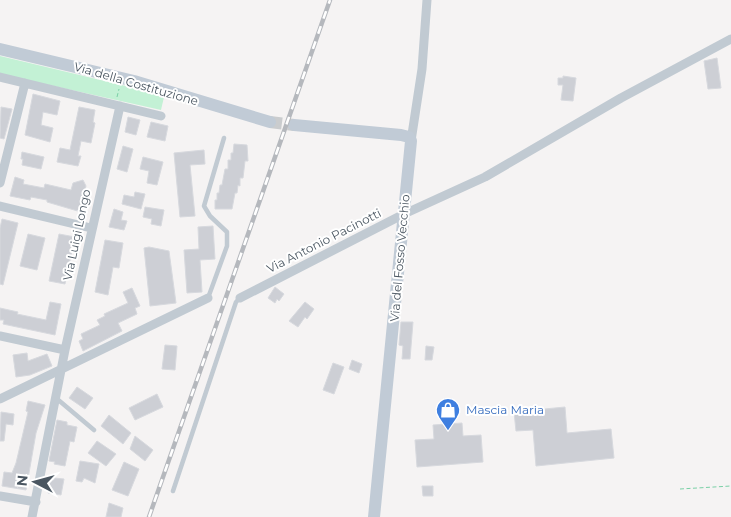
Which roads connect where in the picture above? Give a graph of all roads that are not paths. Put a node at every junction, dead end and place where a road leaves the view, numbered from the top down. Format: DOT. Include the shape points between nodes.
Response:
graph roads {
  1 [pos="427,0"];
  2 [pos="731,39"];
  3 [pos="0,49"];
  4 [pos="0,77"];
  5 [pos="25,83"];
  6 [pos="117,105"];
  7 [pos="161,116"];
  8 [pos="270,122"];
  9 [pos="294,124"];
  10 [pos="224,138"];
  11 [pos="411,141"];
  12 [pos="0,183"];
  13 [pos="0,206"];
  14 [pos="404,214"];
  15 [pos="91,228"];
  16 [pos="208,298"];
  17 [pos="240,298"];
  18 [pos="0,336"];
  19 [pos="65,350"];
  20 [pos="62,370"];
  21 [pos="37,382"];
  22 [pos="57,394"];
  23 [pos="0,399"];
  24 [pos="94,430"];
  25 [pos="173,491"];
  26 [pos="0,496"];
  27 [pos="36,502"];
  28 [pos="32,517"];
  29 [pos="374,517"];
  1 -- 11 [label="street, Via del Fosso Vecchio" via="422,69"];
  2 -- 14 [label="street, Via Antonio Pacinotti" via="485,177"];
  3 -- 8 [label="street, Via della Costituzione" via="121,78"];
  4 -- 5 [label="street"];
  5 -- 6 [label="street"];
  5 -- 12 [label="street"];
  6 -- 7 [label="street"];
  6 -- 15 [label="street, Via Luigi Longo"];
  9 -- 11 [label="street" via="401,135"];
  10 -- 16 [label="lane" via="204,206 227,232 228,238"];
  11 -- 14 [label="street, Via del Fosso Vecchio"];
  13 -- 15 [label="street"];
  14 -- 17 [label="street, Via Antonio Pacinotti"];
  14 -- 29 [label="street, Via del Fosso Vecchio"];
  15 -- 19 [label="street, Via Luigi Longo"];
  16 -- 20 [label="street"];
  17 -- 25 [label="lane, Via Antonio Pacinotti"];
  18 -- 19 [label="street"];
  19 -- 20 [label="street, Via Luigi Longo"];
  20 -- 21 [label="street"];
  20 -- 22 [label="street, Via Luigi Longo"];
  21 -- 22 [label="street" via="48,384"];
  21 -- 23 [label="street"];
  22 -- 24 [label="lane"];
  22 -- 27 [label="street, Via Luigi Longo"];
  26 -- 27 [label="street"];
  27 -- 28 [label="street, Via Luigi Longo"];
}
